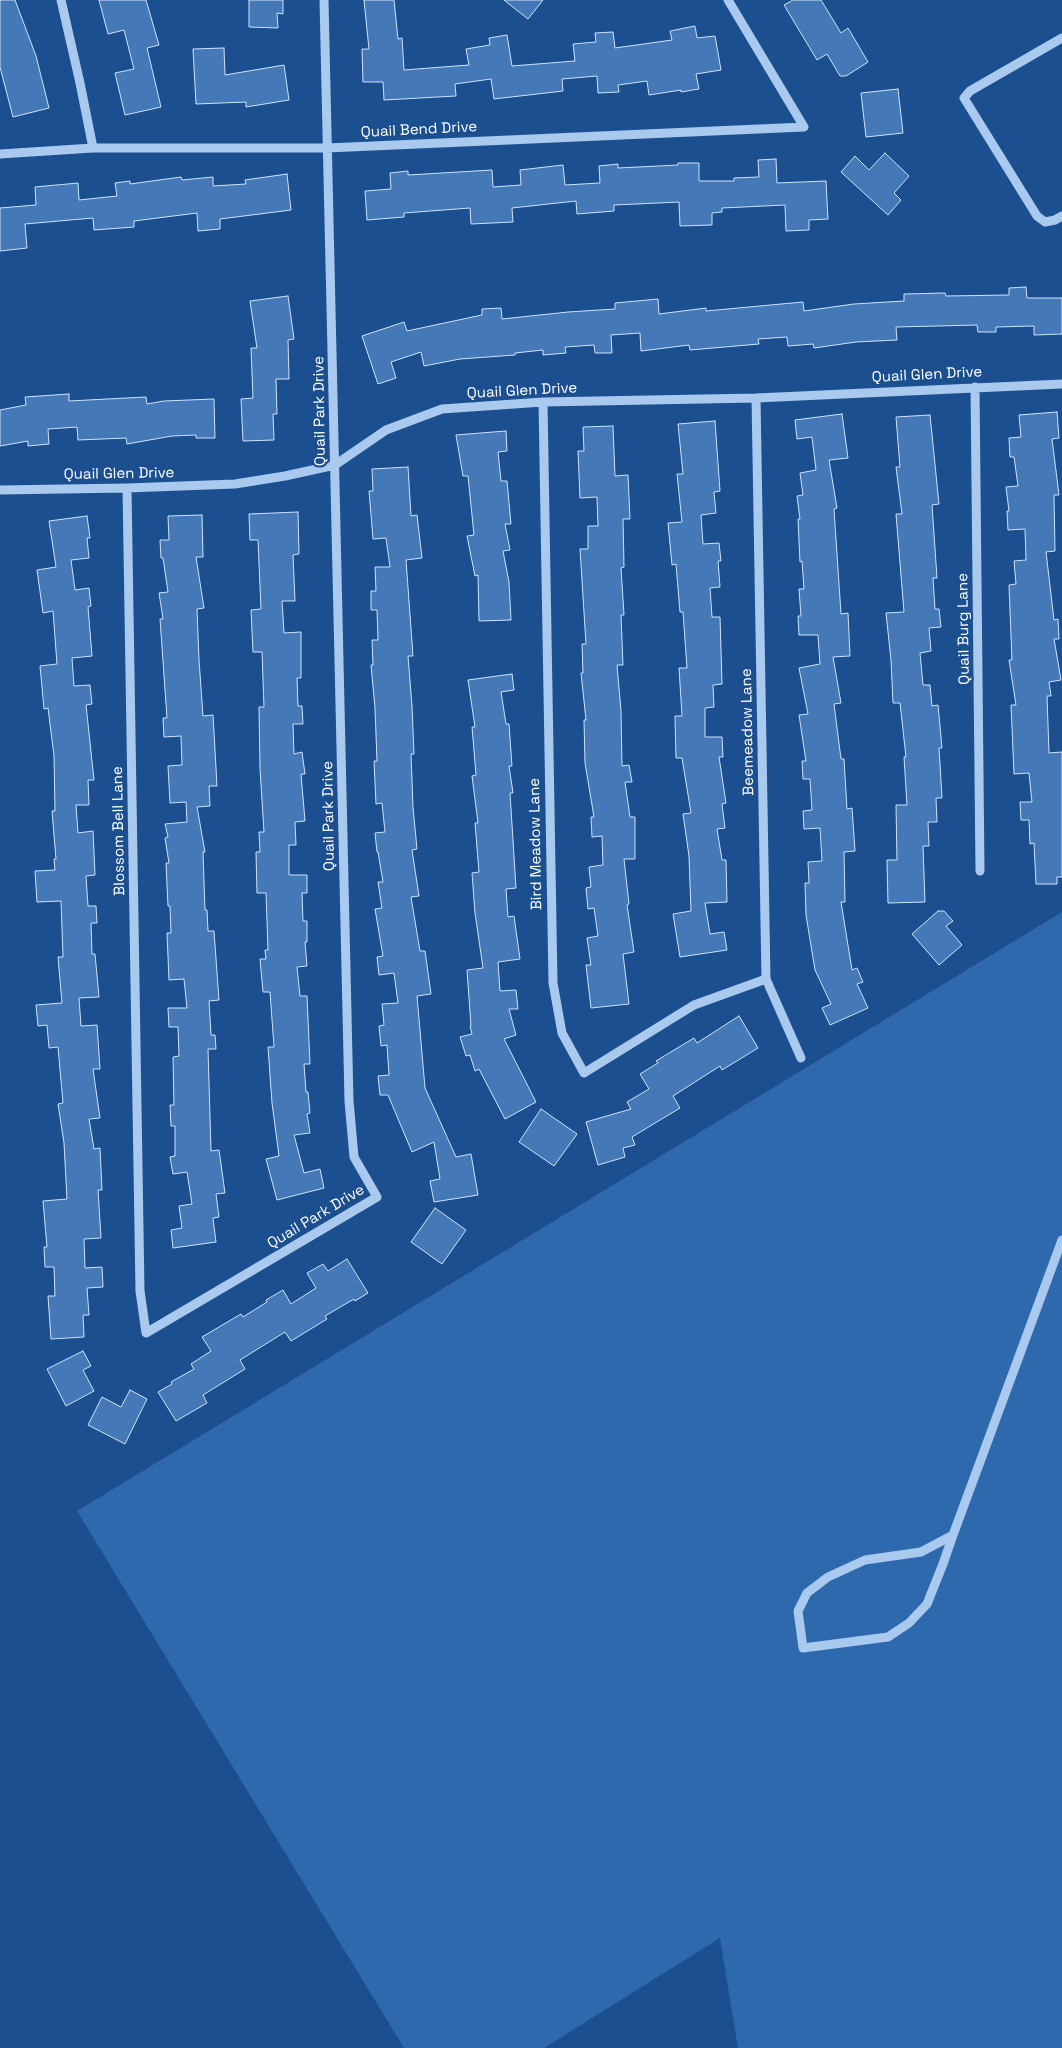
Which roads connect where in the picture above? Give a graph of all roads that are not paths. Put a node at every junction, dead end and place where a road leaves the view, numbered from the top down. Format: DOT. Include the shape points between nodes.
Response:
graph roads {
  1 [pos="60,0"];
  2 [pos="324,0"];
  3 [pos="728,0"];
  4 [pos="1062,38"];
  5 [pos="93,148"];
  6 [pos="327,148"];
  7 [pos="0,154"];
  8 [pos="1062,216"];
  9 [pos="1062,384"];
  10 [pos="975,387"];
  11 [pos="756,398"];
  12 [pos="543,402"];
  13 [pos="335,465"];
  14 [pos="127,488"];
  15 [pos="0,490"];
  16 [pos="980,871"];
  17 [pos="766,979"];
  18 [pos="801,1058"];
  19 [pos="138,1173"];
  20 [pos="1062,1240"];
  21 [pos="953,1535"];
  1 -- 5 [label="street"];
  2 -- 6 [label="street, Quail Park Drive"];
  3 -- 6 [label="street, Quail Bend Drive" via="804,127"];
  4 -- 8 [label="street" via="970,91 964,98 1037,216 1045,222"];
  5 -- 6 [label="street, Quail Bend Drive"];
  5 -- 7 [label="street, Quail Bend Drive"];
  6 -- 13 [label="street, Quail Park Drive"];
  9 -- 10 [label="street, Quail Glen Drive"];
  10 -- 11 [label="street, Quail Glen Drive"];
  10 -- 16 [label="street, Quail Burg Lane"];
  11 -- 12 [label="street, Quail Glen Drive"];
  11 -- 17 [label="street, Beemeadow Lane"];
  12 -- 13 [label="street, Quail Glen Drive" via="442,409 386,430"];
  12 -- 17 [label="street, Bird Meadow Lane" via="553,984 562,1033 584,1073 694,1005"];
  13 -- 14 [label="street, Quail Glen Drive" via="235,484"];
  13 -- 19 [label="street, Quail Park Drive" via="349,1101 354,1157 377,1197 146,1333 140,1291"];
  14 -- 15 [label="street, Quail Glen Drive"];
  14 -- 19 [label="street, Blossom Bell Lane"];
  17 -- 18 [label="street, Beemeadow Lane"];
  20 -- 21 [label="street"];
  21 -- 21 [label="street" via="927,1604 909,1623 888,1637 803,1648 798,1612 807,1593 828,1577 865,1560 921,1552"];
}
